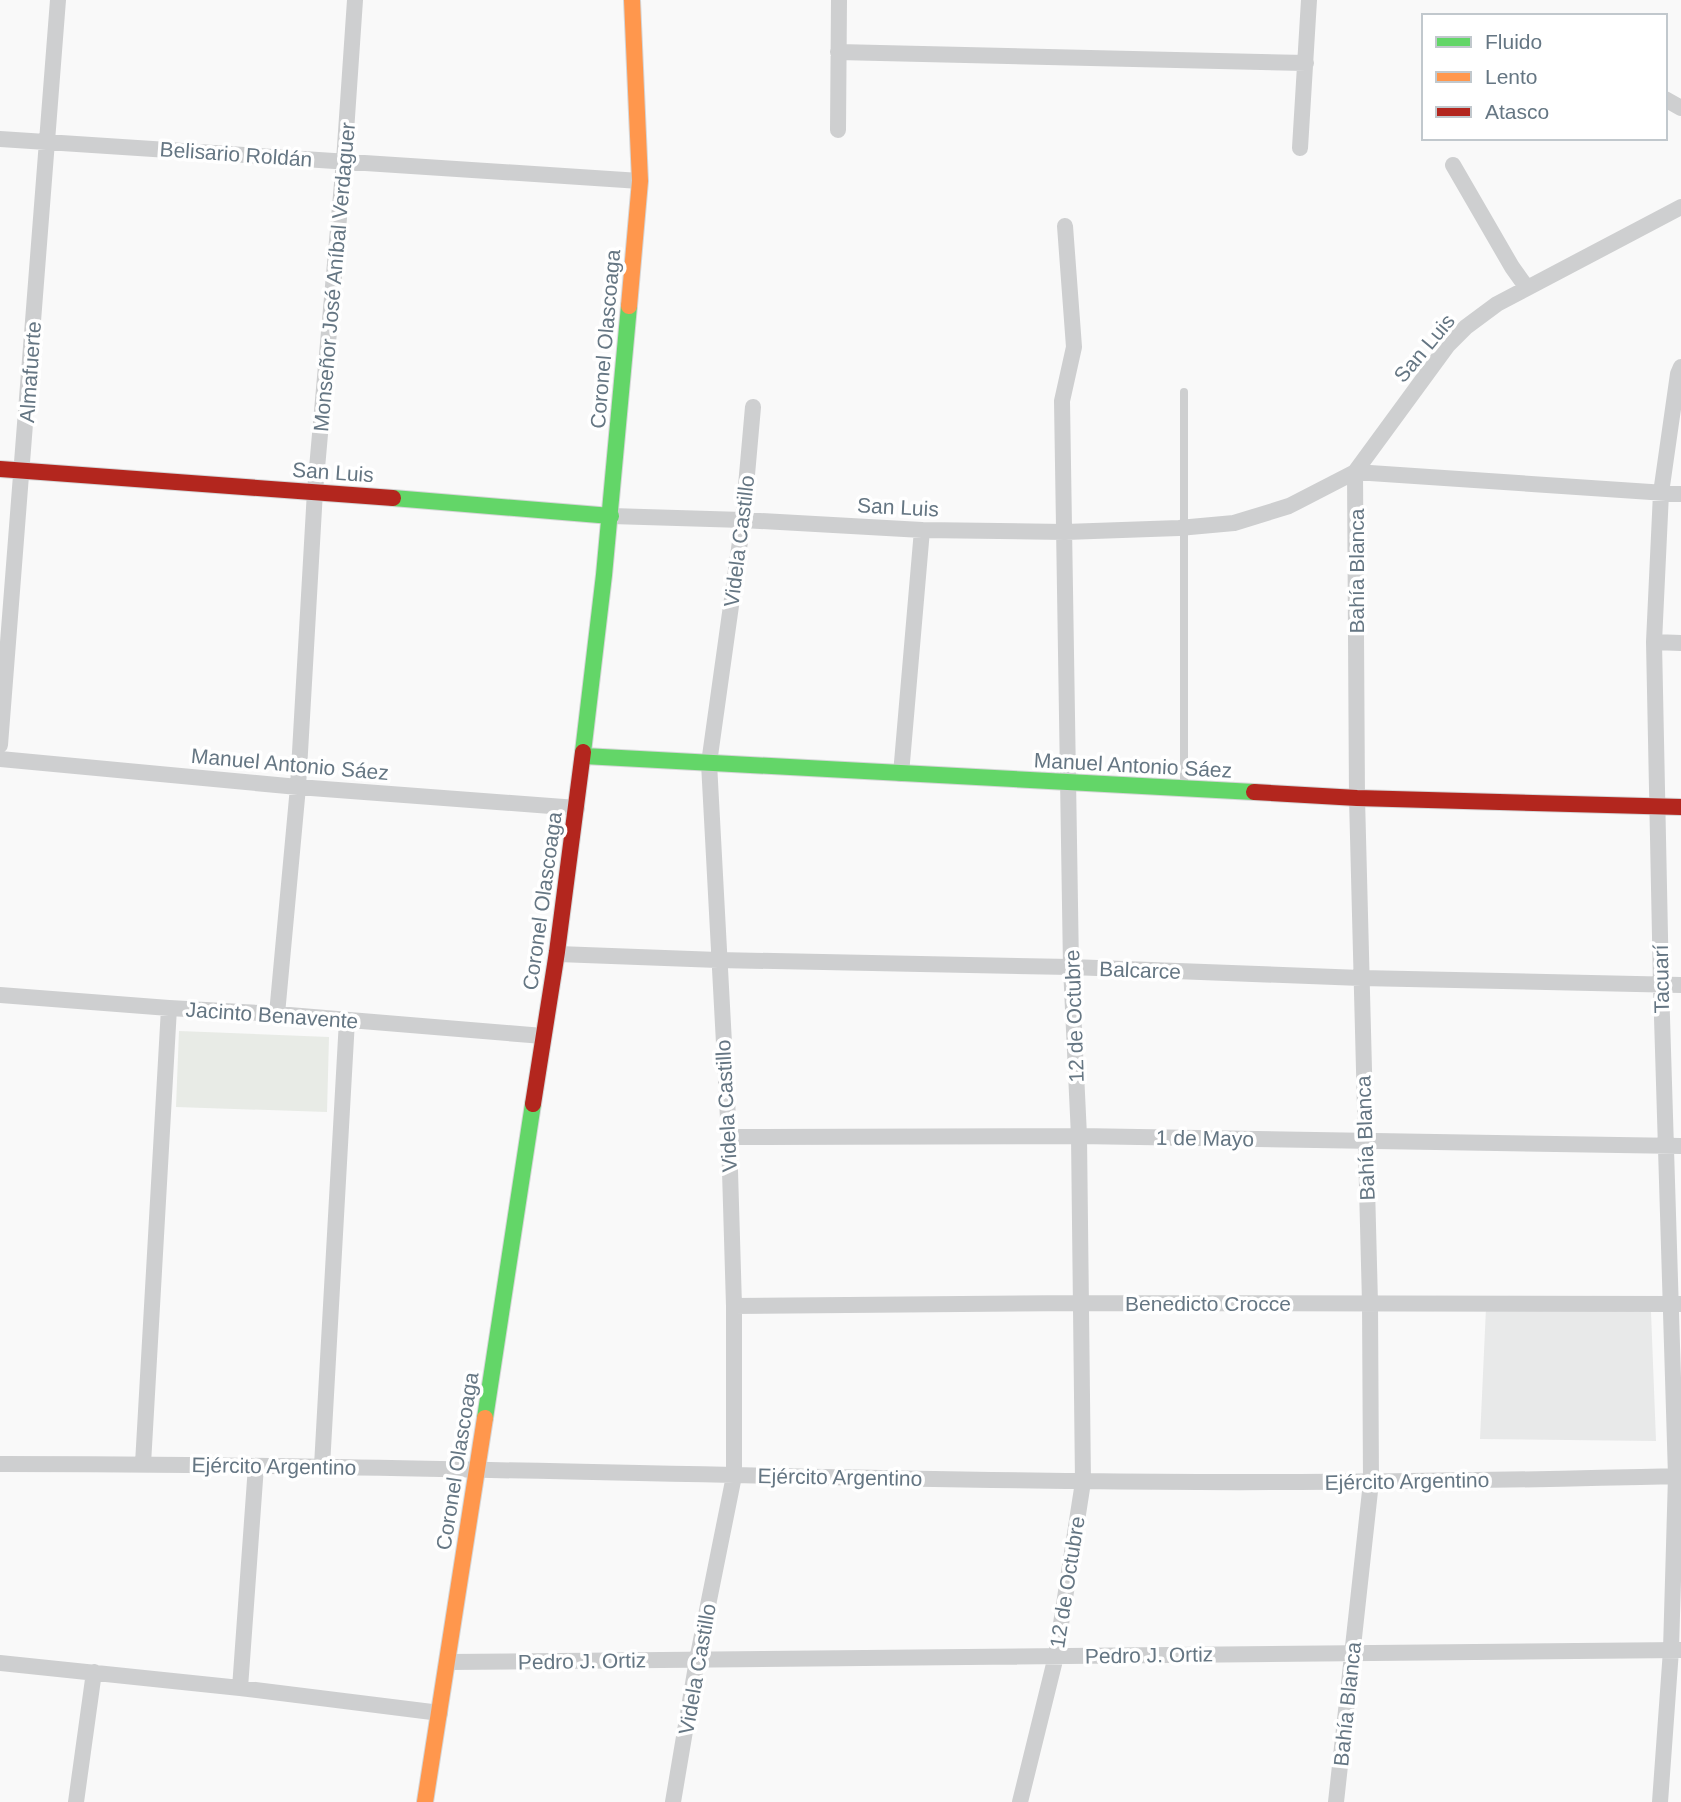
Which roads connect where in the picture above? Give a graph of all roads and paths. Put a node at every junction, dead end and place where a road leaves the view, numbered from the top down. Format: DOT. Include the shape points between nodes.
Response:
graph roads {
  1 [pos="58,0"];
  2 [pos="355,0"];
  3 [pos="632,0"];
  4 [pos="839,0"];
  5 [pos="1309,0"];
  6 [pos="838,52"];
  7 [pos="1306,63"];
  8 [pos="838,130"];
  9 [pos="0,139"];
  10 [pos="47,142"];
  11 [pos="1300,149"];
  12 [pos="344,161"];
  13 [pos="1453,165"];
  14 [pos="640,181"];
  15 [pos="1681,207"];
  16 [pos="1066,226"];
  17 [pos="1527,288"];
  18 [pos="1681,368"];
  19 [pos="1184,392"];
  20 [pos="753,407"];
  21 [pos="0,469"];
  22 [pos="22,471"];
  23 [pos="1356,472"];
  24 [pos="315,491"];
  25 [pos="1661,494"];
  26 [pos="1681,494"];
  27 [pos="611,516"];
  28 [pos="743,520"];
  29 [pos="1185,527"];
  30 [pos="922,530"];
  31 [pos="1065,532"];
  32 [pos="5,615"];
  33 [pos="1654,642"];
  34 [pos="1681,643"];
  35 [pos="0,745"];
  36 [pos="584,756"];
  37 [pos="0,759"];
  38 [pos="709,763"];
  39 [pos="901,774"];
  40 [pos="1069,782"];
  41 [pos="298,787"];
  42 [pos="1184,789"];
  43 [pos="1357,798"];
  44 [pos="1658,806"];
  45 [pos="1681,807"];
  46 [pos="577,808"];
  47 [pos="558,954"];
  48 [pos="719,960"];
  49 [pos="1071,968"];
  50 [pos="1361,978"];
  51 [pos="1661,985"];
  52 [pos="1681,985"];
  53 [pos="0,995"];
  54 [pos="169,1008"];
  55 [pos="277,1014"];
  56 [pos="347,1020"];
  57 [pos="544,1036"];
  58 [pos="1079,1136"];
  59 [pos="729,1137"];
  60 [pos="1365,1140"];
  61 [pos="1674,1146"];
  62 [pos="1080,1303"];
  63 [pos="1370,1303"];
  64 [pos="1676,1304"];
  65 [pos="734,1306"];
  66 [pos="0,1464"];
  67 [pos="143,1464"];
  68 [pos="256,1466"];
  69 [pos="321,1466"];
  70 [pos="477,1471"];
  71 [pos="734,1476"];
  72 [pos="1679,1476"];
  73 [pos="1083,1482"];
  74 [pos="1371,1482"];
  75 [pos="1676,1650"];
  76 [pos="1353,1653"];
  77 [pos="1056,1656"];
  78 [pos="697,1660"];
  79 [pos="448,1662"];
  80 [pos="0,1663"];
  81 [pos="94,1672"];
  82 [pos="240,1688"];
  83 [pos="440,1713"];
  84 [pos="76,1802"];
  85 [pos="425,1802"];
  86 [pos="673,1802"];
  87 [pos="1020,1802"];
  88 [pos="1336,1802"];
  89 [pos="1660,1802"];
  1 -- 10 [label="street, Almafuerte"];
  2 -- 12 [label="street, Monseñor José Aníbal Verdaguer"];
  3 -- 14 [label="street, Coronel Olascoaga"];
  4 -- 6 [label="street"];
  5 -- 7 [label="street"];
  6 -- 7 [label="street"];
  6 -- 8 [label="street"];
  7 -- 11 [label="street"];
  9 -- 10 [label="street, Belisario Roldán"];
  10 -- 12 [label="street, Belisario Roldán"];
  10 -- 22 [label="street, Almafuerte"];
  12 -- 14 [label="street, Belisario Roldán"];
  12 -- 24 [label="street, Monseñor José Aníbal Verdaguer"];
  13 -- 17 [label="street"];
  14 -- 27 [label="street, Coronel Olascoaga"];
  15 -- 17 [label="street, San Luis"];
  16 -- 31 [label="street, 12 de Octubre" via="1074,347 1062,401"];
  17 -- 23 [label="street, San Luis" via="1497,304 1448,345"];
  18 -- 25 [label="street, Tacuarí"];
  19 -- 29 [label="lane"];
  20 -- 28 [label="street, Videla Castillo"];
  21 -- 22 [label="street, San Luis"];
  22 -- 24 [label="street, San Luis"];
  22 -- 32 [label="street, Almafuerte"];
  23 -- 25 [label="street"];
  23 -- 29 [label="street, San Luis" via="1289,506 1234,523"];
  23 -- 43 [label="street, Bahía Blanca"];
  24 -- 27 [label="street, San Luis"];
  24 -- 41 [label="street, Monseñor José Aníbal Verdaguer"];
  25 -- 26 [label="street"];
  25 -- 33 [label="street, Tacuarí"];
  27 -- 28 [label="street, San Luis"];
  27 -- 36 [label="street, Coronel Olascoaga"];
  28 -- 30 [label="street, San Luis"];
  28 -- 38 [label="street, Videla Castillo"];
  29 -- 31 [label="street, San Luis"];
  29 -- 42 [label="lane"];
  30 -- 31 [label="street, San Luis"];
  30 -- 39 [label="street"];
  31 -- 40 [label="street, 12 de Octubre"];
  32 -- 35 [label="street, Almafuerte"];
  33 -- 34 [label="street"];
  33 -- 44 [label="street, Tacuarí"];
  36 -- 38 [label="street, Manuel Antonio Sáez"];
  36 -- 46 [label="street, Coronel Olascoaga"];
  37 -- 41 [label="street, Manuel Antonio Sáez"];
  38 -- 39 [label="street, Manuel Antonio Sáez"];
  38 -- 48 [label="street, Videla Castillo"];
  39 -- 40 [label="street, Manuel Antonio Sáez"];
  40 -- 42 [label="street, Manuel Antonio Sáez"];
  40 -- 49 [label="street, 12 de Octubre"];
  41 -- 46 [label="street, Manuel Antonio Sáez"];
  41 -- 55 [label="street, Monseñor José Aníbal Verdaguer"];
  42 -- 43 [label="street, Manuel Antonio Sáez"];
  43 -- 44 [label="street, Manuel Antonio Sáez"];
  43 -- 50 [label="street, Bahía Blanca"];
  44 -- 45 [label="street, Manuel Antonio Sáez"];
  44 -- 51 [label="street, Tacuarí"];
  46 -- 47 [label="street, Coronel Olascoaga"];
  47 -- 48 [label="street, Balcarce"];
  47 -- 57 [label="street, Coronel Olascoaga"];
  48 -- 49 [label="street, Balcarce"];
  48 -- 59 [label="street, Videla Castillo"];
  49 -- 50 [label="street, Balcarce"];
  49 -- 58 [label="street, 12 de Octubre"];
  50 -- 51 [label="street, Balcarce"];
  50 -- 60 [label="street, Bahía Blanca"];
  51 -- 52 [label="street, Balcarce"];
  51 -- 61 [label="street, Tacuarí"];
  53 -- 54 [label="street, Jacinto Benavente"];
  54 -- 55 [label="street, Jacinto Benavente"];
  54 -- 67 [label="street"];
  55 -- 56 [label="street, Jacinto Benavente"];
  56 -- 57 [label="street, Jacinto Benavente"];
  56 -- 69 [label="street"];
  57 -- 70 [label="street, Coronel Olascoaga"];
  58 -- 59 [label="street, 1 de Mayo"];
  58 -- 60 [label="street, 1 de Mayo"];
  58 -- 62 [label="street, 12 de Octubre"];
  59 -- 65 [label="street, Videla Castillo"];
  60 -- 61 [label="street, 1 de Mayo"];
  60 -- 63 [label="street, Bahía Blanca"];
  61 -- 64 [label="street, Tacuarí"];
  62 -- 63 [label="street, Benedicto Crocce"];
  62 -- 65 [label="street, Benedicto Crocce"];
  62 -- 73 [label="street, 12 de Octubre"];
  63 -- 64 [label="street, Benedicto Crocce"];
  63 -- 74 [label="street, Bahía Blanca"];
  64 -- 72 [label="street, Tacuarí"];
  65 -- 71 [label="street, Videla Castillo"];
  66 -- 67 [label="street, Ejército Argentino"];
  67 -- 68 [label="street, Ejército Argentino"];
  68 -- 69 [label="street, Ejército Argentino"];
  68 -- 82 [label="street"];
  69 -- 70 [label="street, Ejército Argentino"];
  70 -- 71 [label="street, Ejército Argentino"];
  70 -- 79 [label="street, Coronel Olascoaga"];
  71 -- 73 [label="street, Ejército Argentino"];
  71 -- 78 [label="street, Videla Castillo"];
  72 -- 74 [label="street, Ejército Argentino"];
  72 -- 75 [label="street, Tacuarí"];
  73 -- 74 [label="street, Ejército Argentino"];
  73 -- 77 [label="street, 12 de Octubre"];
  74 -- 76 [label="street, Bahía Blanca"];
  75 -- 76 [label="street, Pedro J. Ortiz"];
  75 -- 89 [label="street, Tacuarí"];
  76 -- 77 [label="street, Pedro J. Ortiz"];
  76 -- 88 [label="street, Bahía Blanca"];
  77 -- 78 [label="street, Pedro J. Ortiz"];
  77 -- 87 [label="street, 12 de Octubre"];
  78 -- 79 [label="street, Pedro J. Ortiz"];
  78 -- 86 [label="street, Videla Castillo"];
  79 -- 83 [label="street, Coronel Olascoaga"];
  80 -- 81 [label="street"];
  81 -- 82 [label="street"];
  81 -- 84 [label="street"];
  82 -- 83 [label="street"];
  83 -- 85 [label="street, Coronel Olascoaga"];
}
